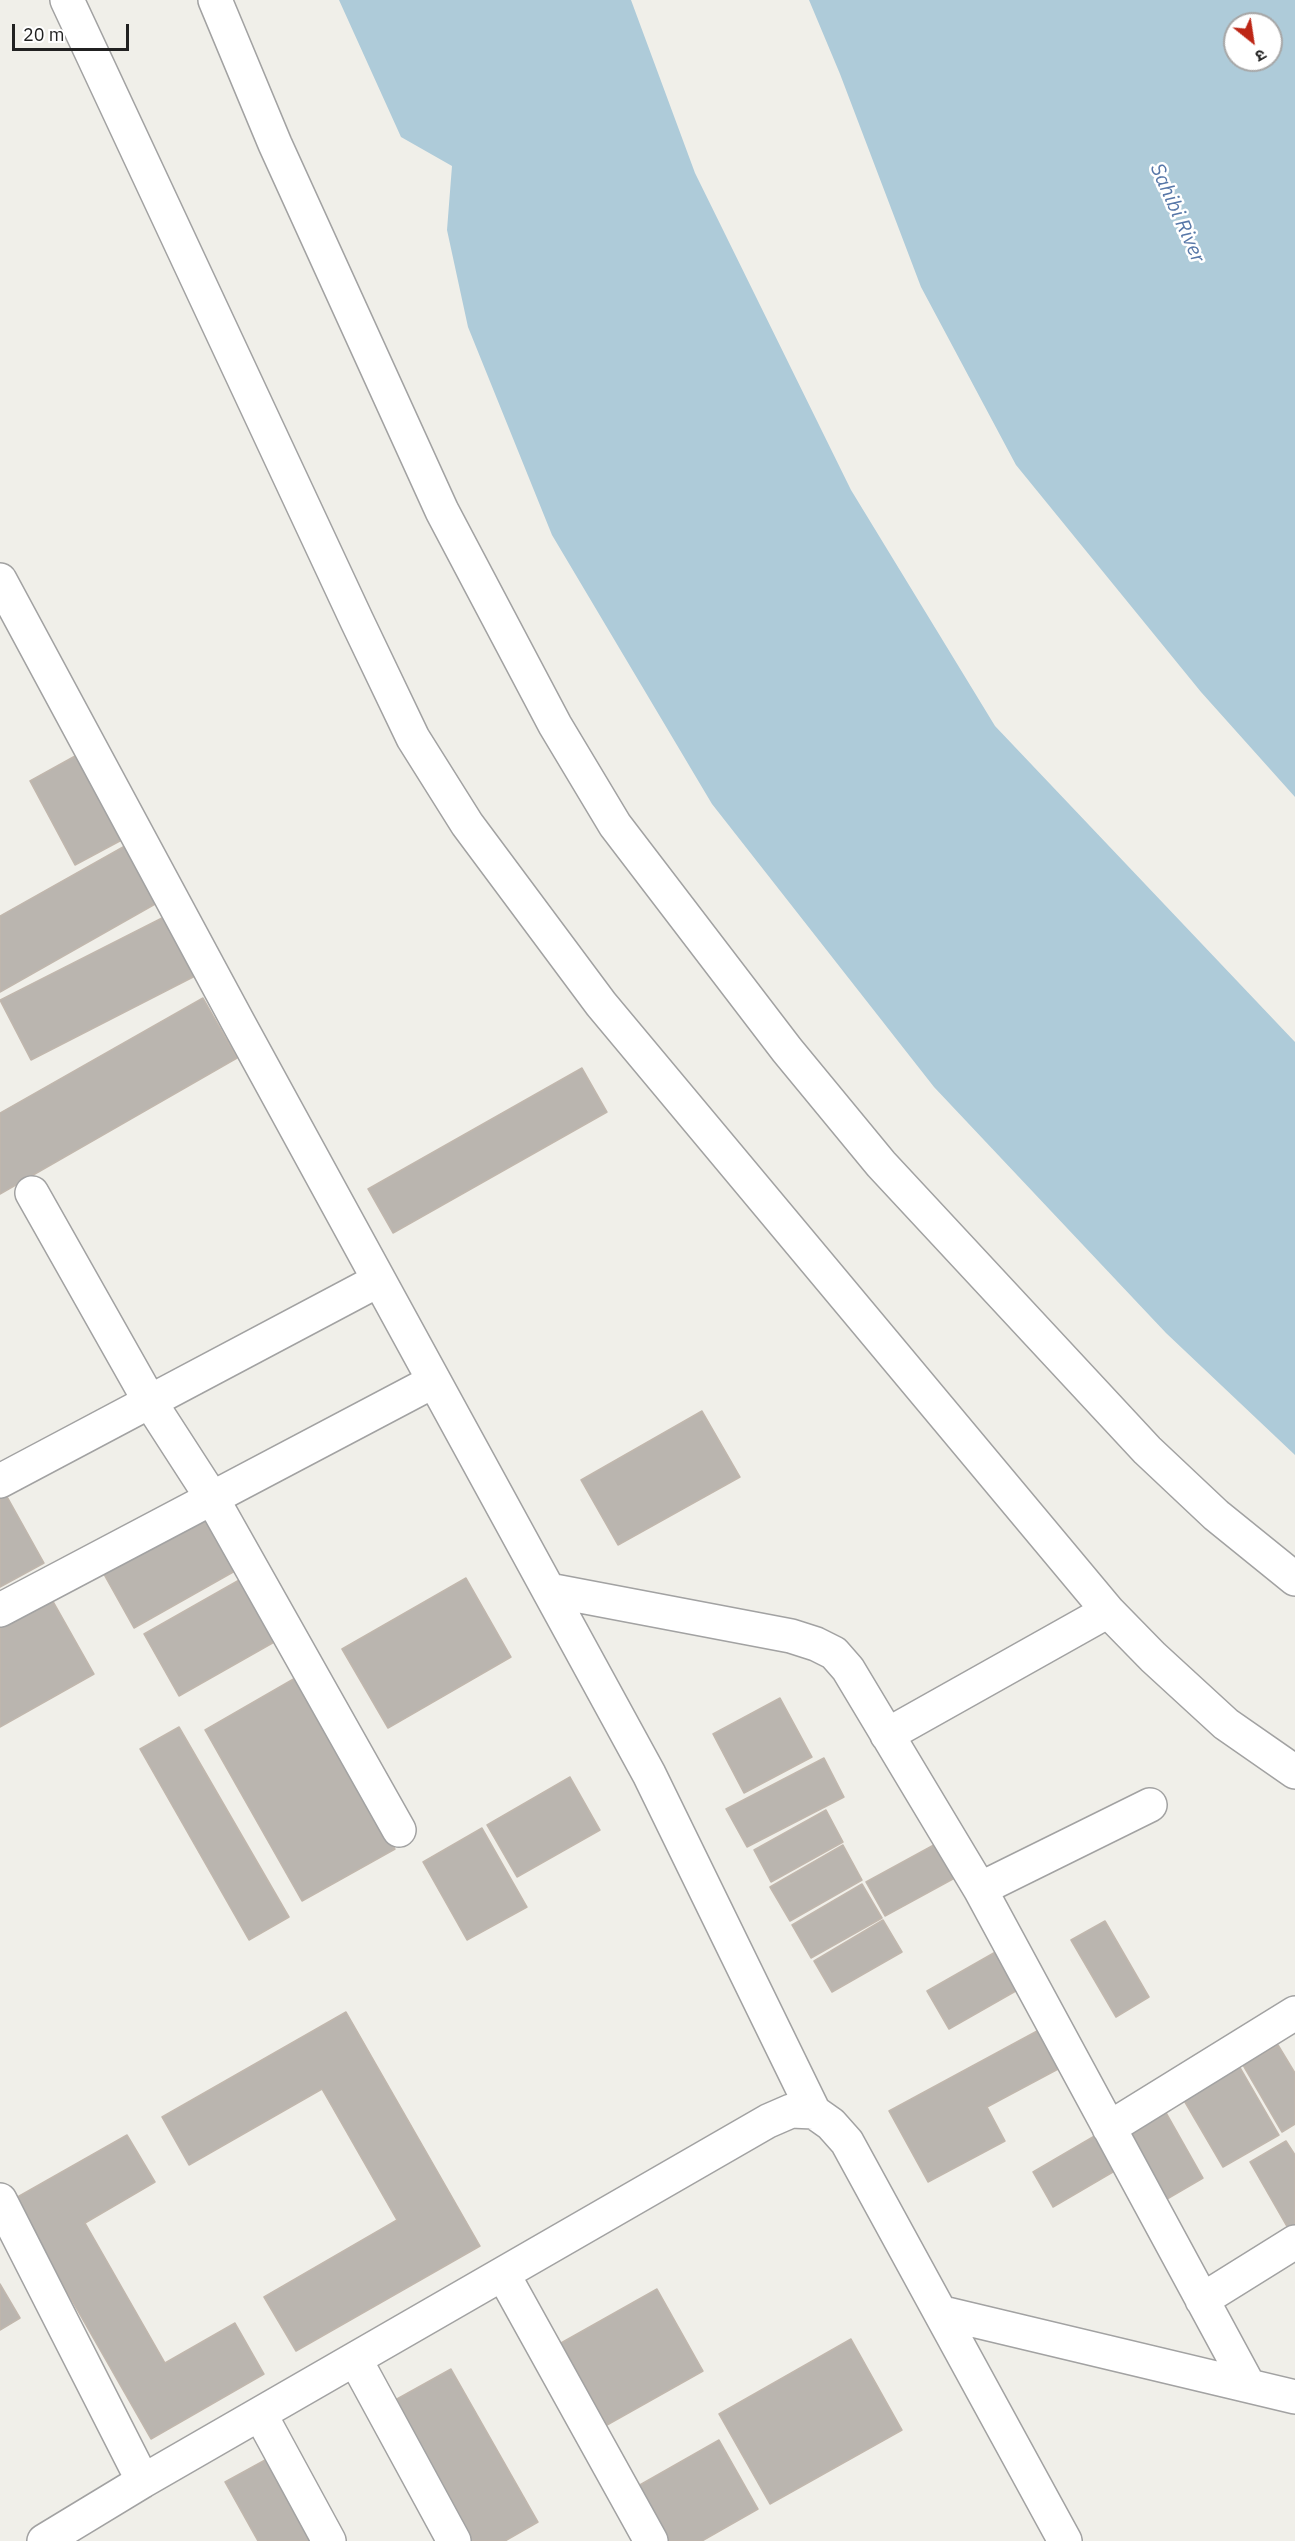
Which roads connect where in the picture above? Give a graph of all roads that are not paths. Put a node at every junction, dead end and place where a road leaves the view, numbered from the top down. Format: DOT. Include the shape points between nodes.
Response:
graph roads {
  1 [pos="67,0"];
  2 [pos="215,0"];
  3 [pos="0,580"];
  4 [pos="32,1193"];
  5 [pos="379,1280"];
  6 [pos="434,1381"];
  7 [pos="150,1402"];
  8 [pos="0,1481"];
  9 [pos="212,1498"];
  10 [pos="1295,1579"];
  11 [pos="549,1590"];
  12 [pos="0,1610"];
  13 [pos="1108,1611"];
  14 [pos="887,1735"];
  15 [pos="1295,1772"];
  16 [pos="1150,1805"];
  17 [pos="399,1830"];
  18 [pos="980,1888"];
  19 [pos="1295,2013"];
  20 [pos="814,2112"];
  21 [pos="1109,2128"];
  22 [pos="0,2200"];
  23 [pos="1295,2242"];
  24 [pos="502,2274"];
  25 [pos="1202,2300"];
  26 [pos="943,2313"];
  27 [pos="355,2359"];
  28 [pos="1249,2386"];
  29 [pos="1295,2397"];
  30 [pos="260,2414"];
  31 [pos="143,2481"];
  32 [pos="44,2541"];
  33 [pos="329,2541"];
  34 [pos="454,2541"];
  35 [pos="651,2541"];
  36 [pos="1065,2541"];
  1 -- 13 [label="street" via="362,632 414,738 467,824 601,1004"];
  2 -- 10 [label="street" via="275,144 442,511 555,725 615,825 787,1050 881,1164 1147,1450 1216,1515"];
  3 -- 5 [label="street"];
  4 -- 7 [label="street"];
  5 -- 6 [label="street"];
  5 -- 7 [label="street"];
  6 -- 9 [label="street"];
  6 -- 11 [label="street"];
  7 -- 8 [label="street"];
  7 -- 9 [label="street"];
  9 -- 12 [label="street"];
  9 -- 17 [label="street"];
  11 -- 14 [label="street" via="791,1635 816,1644 834,1653 848,1669"];
  11 -- 20 [label="street" via="649,1774"];
  13 -- 14 [label="street"];
  13 -- 15 [label="street" via="1226,1724"];
  14 -- 18 [label="street"];
  16 -- 18 [label="street"];
  18 -- 21 [label="street"];
  19 -- 21 [label="street"];
  20 -- 24 [label="street" via="791,2111 768,2121"];
  20 -- 26 [label="street" via="848,2142"];
  21 -- 25 [label="street"];
  22 -- 31 [label="street"];
  23 -- 25 [label="street"];
  24 -- 27 [label="street"];
  24 -- 35 [label="street"];
  25 -- 28 [label="street"];
  26 -- 28 [label="street"];
  26 -- 36 [label="street"];
  27 -- 30 [label="street"];
  27 -- 34 [label="street"];
  28 -- 29 [label="street"];
  30 -- 31 [label="street"];
  30 -- 33 [label="street"];
  31 -- 32 [label="street"];
}
